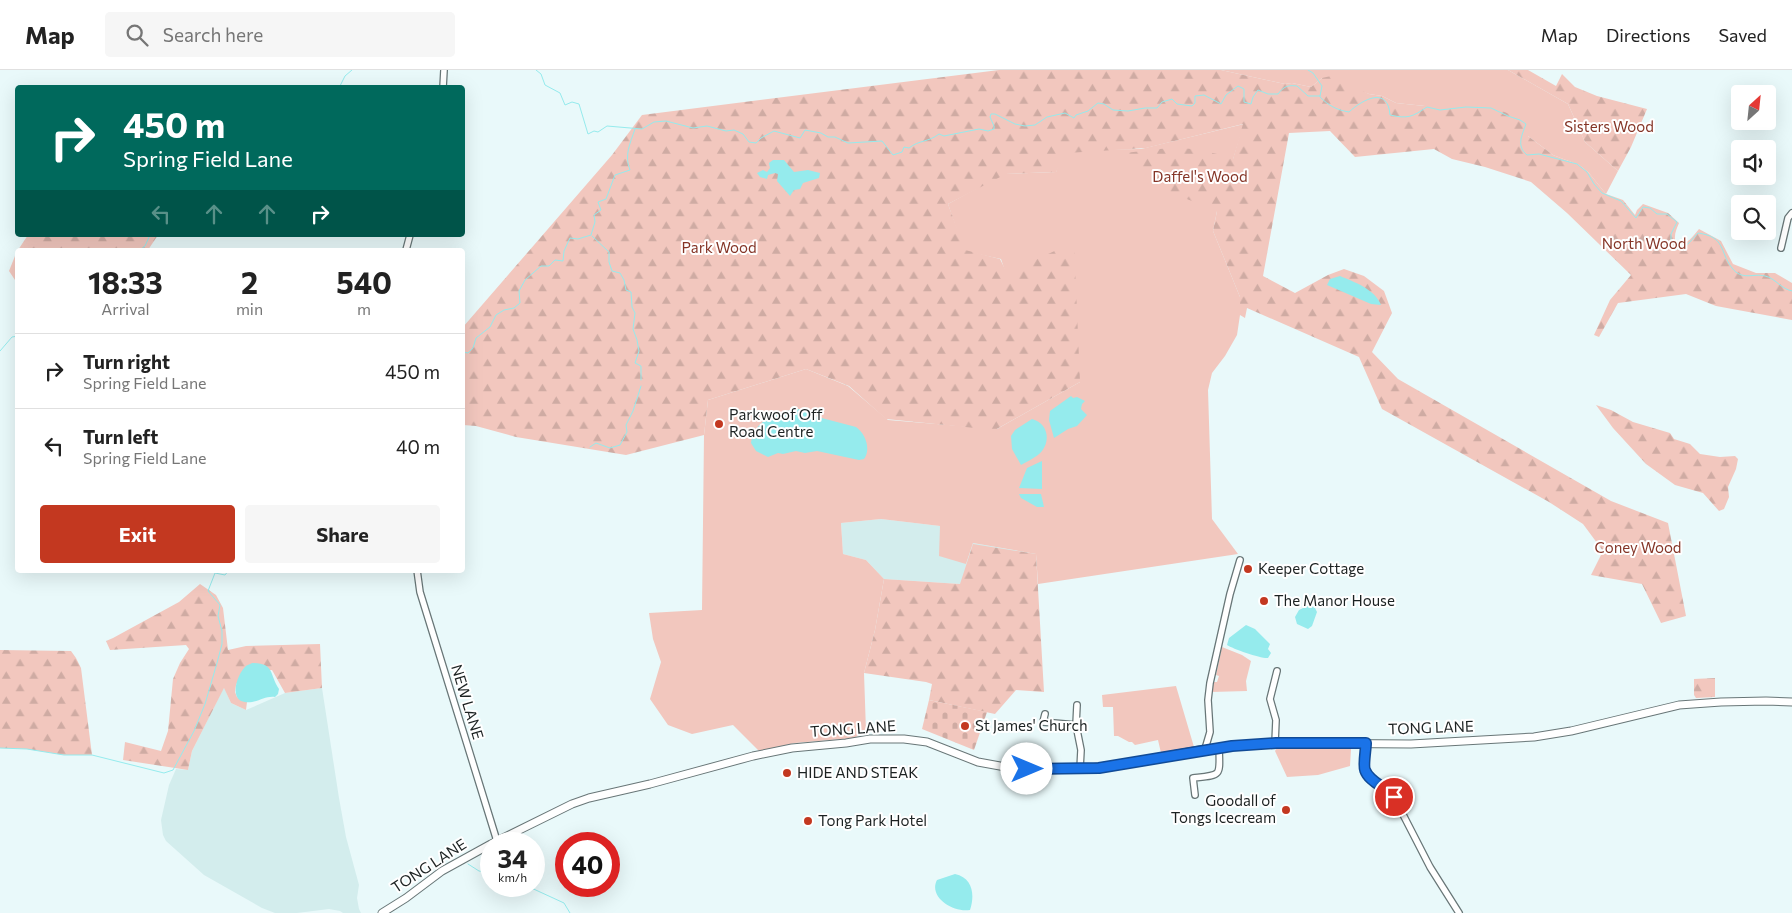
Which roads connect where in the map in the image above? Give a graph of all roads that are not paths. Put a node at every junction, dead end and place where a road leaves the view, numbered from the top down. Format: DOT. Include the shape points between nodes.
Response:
graph roads {
  1 [pos="444,70"];
  2 [pos="443,85"];
  3 [pos="1792,213"];
  4 [pos="1785,233"];
  5 [pos="1792,234"];
  6 [pos="1781,248"];
  7 [pos="1240,560"];
  8 [pos="417,573"];
  9 [pos="1276,671"];
  10 [pos="1792,702"];
  11 [pos="1077,705"];
  12 [pos="1045,714"];
  13 [pos="1076,725"];
  14 [pos="1276,743"];
  15 [pos="1366,743"];
  16 [pos="1219,747"];
  17 [pos="1205,749"];
  18 [pos="1080,769"];
  19 [pos="1195,795"];
  20 [pos="490,832"];
  21 [pos="515,832"];
  22 [pos="480,850"];
  23 [pos="382,913"];
  24 [pos="1459,913"];
  1 -- 2 [label="street"];
  3 -- 4 [label="street"];
  4 -- 5 [label="street"];
  4 -- 6 [label="street"];
  7 -- 17 [label="street" via="1210,683 1210,732"];
  8 -- 20 [label="street, NEW LANE" via="420,592"];
  9 -- 14 [label="street" via="1270,699 1276,720"];
  10 -- 15 [label="street, TONG LANE" via="1766,700 1679,706 1534,737 1411,744"];
  11 -- 13 [label="street"];
  12 -- 13 [label="street" via="1043,722"];
  13 -- 18 [label="street" via="1081,750"];
  14 -- 15 [label="street, TONG LANE"];
  14 -- 16 [label="street, TONG LANE"];
  15 -- 24 [label="street" via="1365,770 1372,780 1394,797 1430,867"];
  16 -- 17 [label="street, TONG LANE"];
  16 -- 19 [label="street" via="1220,771 1214,776 1193,778"];
  17 -- 18 [label="street, TONG LANE"];
  18 -- 21 [label="street, TONG LANE" via="1036,770 996,765 972,760 927,742 870,738 753,756 590,798"];
  22 -- 23 [label="street, TONG LANE" via="442,871"];
}
